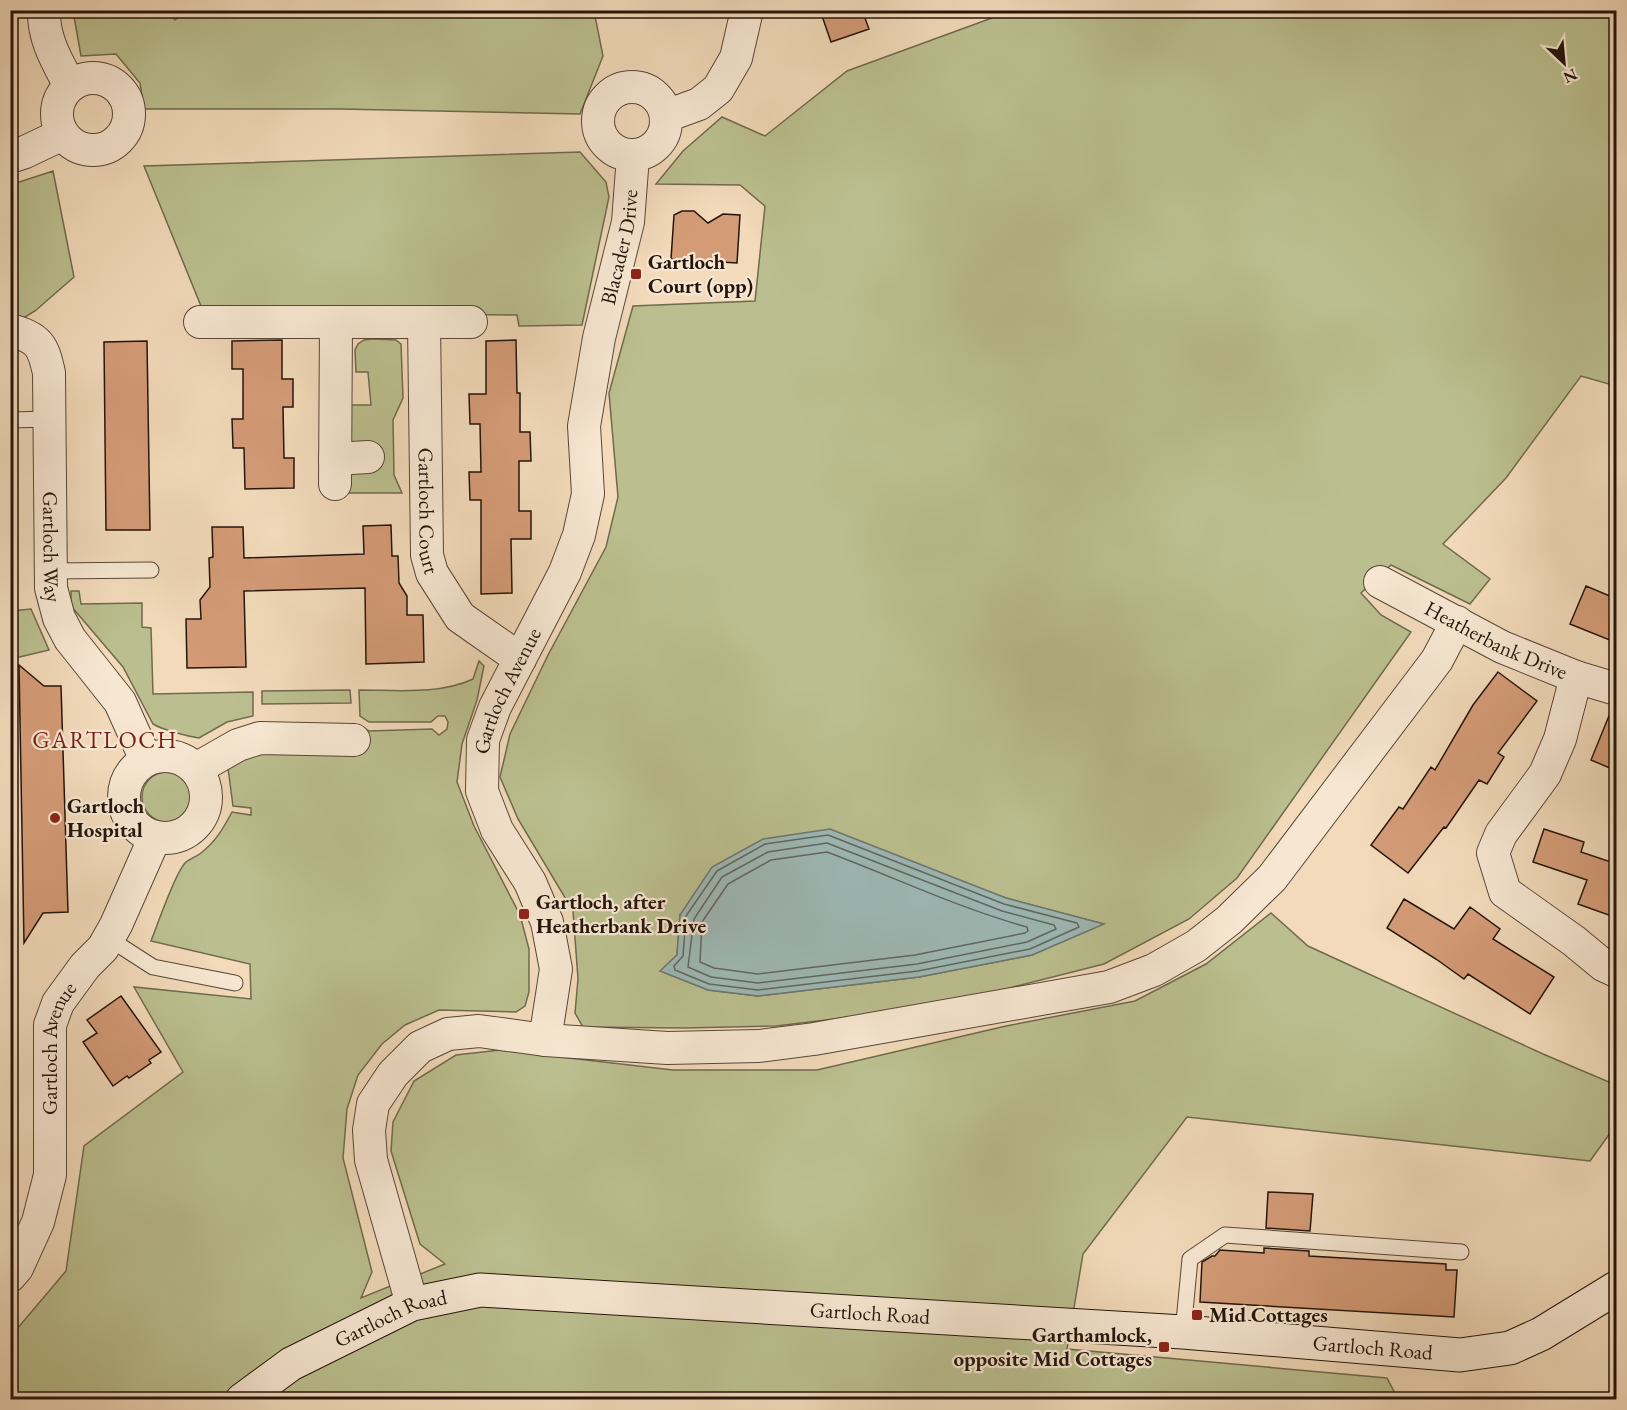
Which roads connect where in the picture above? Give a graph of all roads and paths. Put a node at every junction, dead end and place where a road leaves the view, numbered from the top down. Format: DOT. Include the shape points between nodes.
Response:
graph roads {
  1 [pos="44,10"];
  2 [pos="747,10"];
  3 [pos="70,86"];
  4 [pos="666,116"];
  5 [pos="63,134"];
  6 [pos="633,156"];
  7 [pos="10,157"];
  8 [pos="336,321"];
  9 [pos="200,322"];
  10 [pos="471,322"];
  11 [pos="424,323"];
  12 [pos="10,330"];
  13 [pos="598,338"];
  14 [pos="49,419"];
  15 [pos="10,420"];
  16 [pos="368,458"];
  17 [pos="151,570"];
  18 [pos="51,571"];
  19 [pos="1380,582"];
  20 [pos="1457,622"];
  21 [pos="520,659"];
  22 [pos="1576,677"];
  23 [pos="1617,689"];
  24 [pos="354,740"];
  25 [pos="146,760"];
  26 [pos="196,770"];
  27 [pos="154,837"];
  28 [pos="108,938"];
  29 [pos="1617,971"];
  30 [pos="235,983"];
  31 [pos="545,1040"];
  32 [pos="1461,1252"];
  33 [pos="10,1276"];
  34 [pos="1617,1288"];
  35 [pos="412,1304"];
  36 [pos="1183,1332"];
  37 [pos="242,1400"];
  1 -- 3 [label="street" via="49,46"];
  2 -- 4 [label="street" via="736,58 718,89 699,104"];
  3 -- 5 [label="street" via="58,103 58,124"];
  3 -- 5 [label="street" via="80,80 104,79 123,92 129,115 121,137 103,149 80,148"];
  4 -- 6 [label="street" via="659,144"];
  4 -- 6 [label="street" via="662,103 640,87 614,92 604,101 598,112 601,138 609,148"];
  5 -- 7 [label="street"];
  6 -- 13 [label="street, Blacader Drive" via="628,222"];
  8 -- 9 [label="street"];
  8 -- 11 [label="street"];
  8 -- 16 [label="street" via="335,472"];
  10 -- 11 [label="street"];
  11 -- 21 [label="street, Gartloch Court" via="428,555 432,573 460,617"];
  12 -- 14 [label="street, Gartloch Way" via="30,336 46,357"];
  13 -- 21 [label="street, Gartloch Avenue" via="584,426 588,494 579,535 565,572"];
  14 -- 15 [label="lane"];
  14 -- 18 [label="street, Gartloch Way"];
  17 -- 18 [label="lane"];
  18 -- 25 [label="street, Gartloch Way" via="59,618 70,639 120,702"];
  19 -- 20 [label="street, Heatherbank Drive"];
  20 -- 22 [label="street, Heatherbank Drive" via="1502,647"];
  20 -- 31 [label="street" via="1437,660 1272,878 1196,946 1154,970 1109,987 759,1046 666,1048"];
  21 -- 31 [label="street, Gartloch Avenue" via="483,740 482,791 497,830 530,882 547,922 556,969"];
  22 -- 23 [label="street, Heatherbank Drive"];
  22 -- 29 [label="street" via="1560,739 1545,774 1501,834 1493,853 1506,892 1603,965"];
  24 -- 26 [label="street" via="260,738 238,745"];
  25 -- 26 [label="street" via="159,755 173,756"];
  25 -- 27 [label="street" via="127,780 125,808 141,831"];
  26 -- 27 [label="street" via="206,793 206,807 200,818 180,835"];
  27 -- 28 [label="street, Gartloch Avenue"];
  28 -- 30 [label="lane" via="153,967"];
  28 -- 33 [label="street, Gartloch Avenue" via="58,1003 50,1025 50,1175 38,1222"];
  31 -- 35 [label="street" via="479,1031 448,1034 420,1047 393,1074 373,1104 369,1130 372,1160"];
  32 -- 36 [label="lane" via="1225,1235 1190,1259"];
  34 -- 36 [label="main road, Gartloch Road" via="1510,1348 1460,1355"];
  35 -- 36 [label="main road, Gartloch Road" via="480,1290"];
  35 -- 37 [label="main road, Gartloch Road" via="291,1364"];
}
